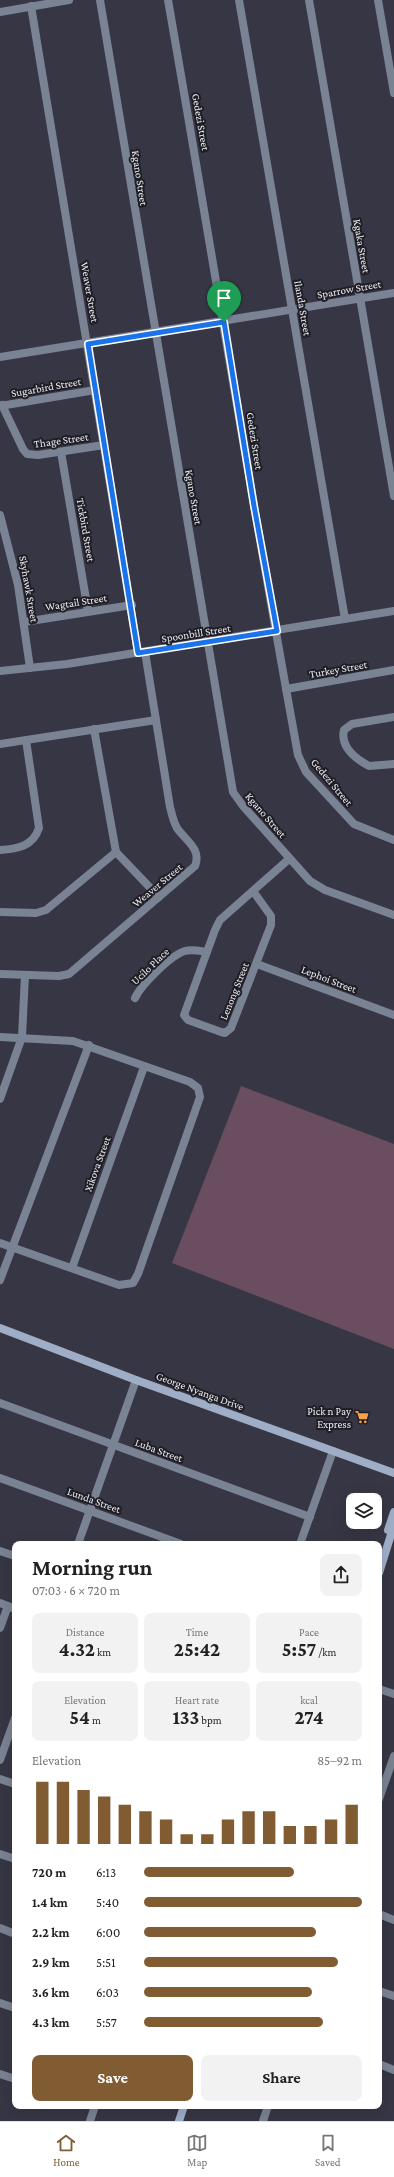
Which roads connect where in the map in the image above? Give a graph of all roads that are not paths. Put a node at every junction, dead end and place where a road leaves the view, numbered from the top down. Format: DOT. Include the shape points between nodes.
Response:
graph roads {
  1 [pos="70,0"];
  2 [pos="100,0"];
  3 [pos="168,0"];
  4 [pos="239,0"];
  5 [pos="309,0"];
  6 [pos="378,0"];
  7 [pos="31,6"];
  8 [pos="0,12"];
  9 [pos="394,93"];
  10 [pos="394,293"];
  11 [pos="360,299"];
  12 [pos="292,310"];
  13 [pos="224,322"];
  14 [pos="155,332"];
  15 [pos="88,344"];
  16 [pos="0,358"];
  17 [pos="95,390"];
  18 [pos="1,405"];
  19 [pos="104,445"];
  20 [pos="61,452"];
  21 [pos="394,496"];
  22 [pos="0,515"];
  23 [pos="132,605"];
  24 [pos="88,611"];
  25 [pos="394,611"];
  26 [pos="344,619"];
  27 [pos="24,622"];
  28 [pos="277,631"];
  29 [pos="207,642"];
  30 [pos="142,652"];
  31 [pos="30,668"];
  32 [pos="394,670"];
  33 [pos="0,671"];
  34 [pos="286,689"];
  35 [pos="394,717"];
  36 [pos="156,720"];
  37 [pos="94,729"];
  38 [pos="26,740"];
  39 [pos="0,744"];
  40 [pos="394,764"];
  41 [pos="394,840"];
  42 [pos="0,850"];
  43 [pos="116,852"];
  44 [pos="289,858"];
  45 [pos="253,891"];
  46 [pos="159,897"];
  47 [pos="0,912"];
  48 [pos="394,915"];
  49 [pos="207,952"];
  50 [pos="257,964"];
  51 [pos="0,974"];
  52 [pos="25,975"];
  53 [pos="135,998"];
  54 [pos="394,1015"];
  55 [pos="0,1037"];
  56 [pos="22,1037"];
  57 [pos="88,1045"];
  58 [pos="144,1067"];
  59 [pos="0,1099"];
  60 [pos="0,1243"];
  61 [pos="12,1247"];
  62 [pos="72,1268"];
  63 [pos="0,1280"];
  64 [pos="0,1328"];
  65 [pos="136,1380"];
  66 [pos="0,1403"];
  67 [pos="114,1445"];
  68 [pos="333,1451"];
  69 [pos="394,1473"];
  70 [pos="0,1478"];
  71 [pos="90,1510"];
  72 [pos="394,1512"];
  73 [pos="310,1517"];
  74 [pos="394,1525"];
  75 [pos="79,1541"];
  76 [pos="173,1541"];
  77 [pos="301,1541"];
  78 [pos="382,1549"];
  79 [pos="0,1551"];
  80 [pos="12,1555"];
  81 [pos="382,1563"];
  82 [pos="8,1606"];
  83 [pos="0,1628"];
  84 [pos="382,1690"];
  85 [pos="394,1694"];
  86 [pos="12,1726"];
  87 [pos="394,1756"];
  88 [pos="0,1760"];
  89 [pos="0,1779"];
  90 [pos="12,1783"];
  91 [pos="382,1790"];
  92 [pos="0,1854"];
  93 [pos="12,1858"];
  94 [pos="382,1915"];
  95 [pos="394,1920"];
  96 [pos="0,1928"];
  97 [pos="12,1933"];
  98 [pos="382,1992"];
  99 [pos="394,1996"];
  100 [pos="0,2003"];
  101 [pos="12,2007"];
  102 [pos="382,2065"];
  103 [pos="394,2070"];
  104 [pos="0,2074"];
  105 [pos="12,2078"];
  106 [pos="93,2109"];
  107 [pos="183,2109"];
  108 [pos="267,2109"];
  109 [pos="90,2121"];
  110 [pos="179,2121"];
  111 [pos="263,2121"];
  1 -- 7 [label="street"];
  2 -- 14 [label="street, Kgano Street"];
  3 -- 13 [label="street, Gedezi Street"];
  4 -- 12 [label="street, Ilanda Street"];
  5 -- 11 [label="street, Kgaka Street"];
  6 -- 9 [label="street"];
  7 -- 8 [label="street"];
  7 -- 15 [label="street, Weaver Street"];
  10 -- 11 [label="street, Sparrow Street"];
  11 -- 12 [label="street, Sparrow Street"];
  11 -- 21 [label="street, Kgaka Street"];
  12 -- 13 [label="street, Sparrow Street"];
  12 -- 26 [label="street, Ilanda Street"];
  13 -- 14 [label="street, Sparrow Street"];
  13 -- 28 [label="street, Gedezi Street"];
  14 -- 15 [label="street, Sparrow Street"];
  14 -- 29 [label="street, Kgano Street"];
  15 -- 16 [label="street, Sparrow Street"];
  15 -- 17 [label="street, Weaver Street"];
  17 -- 18 [label="street, Sugarbird Street"];
  17 -- 19 [label="street, Weaver Street"];
  18 -- 20 [label="street, Thage Street" via="22,449 27,454 32,456"];
  19 -- 20 [label="street, Thage Street"];
  19 -- 23 [label="street, Weaver Street"];
  20 -- 24 [label="street, Tickbird Street"];
  22 -- 27 [label="street, Skyhawk Street" via="12,557"];
  23 -- 24 [label="street, Wagtail Street"];
  23 -- 30 [label="street, Weaver Street"];
  24 -- 27 [label="street, Wagtail Street"];
  25 -- 26 [label="street, Spoonbill Street"];
  26 -- 28 [label="street, Spoonbill Street"];
  27 -- 31 [label="street, Skyhawk Street"];
  28 -- 29 [label="street, Spoonbill Street"];
  28 -- 34 [label="street, Gedezi Street"];
  29 -- 30 [label="street, Spoonbill Street"];
  29 -- 44 [label="street, Kgano Street" via="233,792"];
  30 -- 31 [label="street, Spoonbill Street"];
  30 -- 36 [label="street, Weaver Street"];
  31 -- 33 [label="street, Spoonbill Street"];
  32 -- 34 [label="street, Turkey Street"];
  34 -- 41 [label="street, Gedezi Street" via="298,755 306,772 354,824"];
  35 -- 40 [label="street" via="352,724 344,730 343,740 348,749 369,766"];
  36 -- 37 [label="street"];
  36 -- 46 [label="street, Weaver Street" via="173,818 180,832 195,849 198,861"];
  37 -- 38 [label="street"];
  37 -- 43 [label="street"];
  38 -- 39 [label="street"];
  38 -- 42 [label="street" via="39,828 37,834 23,847"];
  43 -- 46 [label="street"];
  43 -- 47 [label="street" via="46,910 36,913"];
  44 -- 45 [label="street, Lenong Street"];
  44 -- 48 [label="street, Kgano Street" via="316,886"];
  45 -- 49 [label="street, Lenong Street" via="220,920"];
  45 -- 50 [label="street, Lenong Street" via="272,920"];
  46 -- 52 [label="street, Weaver Street" via="73,972 59,976"];
  49 -- 50 [label="street, Lenong Street" via="184,1015 188,1020 221,1032 226,1033 230,1028"];
  49 -- 53 [label="street, Ucilo Place" via="190,950 180,953 143,985"];
  50 -- 54 [label="street, Lephoi Street"];
  51 -- 52 [label="street, Weaver Street"];
  52 -- 56 [label="street"];
  55 -- 56 [label="street"];
  56 -- 57 [label="street" via="58,1039"];
  56 -- 59 [label="street"];
  57 -- 58 [label="street"];
  57 -- 61 [label="street"];
  58 -- 62 [label="street, Xikova Street"];
  58 -- 62 [label="street" via="190,1082 198,1088 200,1096 138,1274 133,1283 124,1285"];
  60 -- 61 [label="street"];
  61 -- 62 [label="street"];
  61 -- 63 [label="street"];
  64 -- 65 [label="street, George Nyanga Drive"];
  65 -- 67 [label="street"];
  65 -- 68 [label="street, George Nyanga Drive"];
  66 -- 67 [label="street, Luba Street"];
  67 -- 71 [label="street"];
  67 -- 73 [label="street, Luba Street"];
  68 -- 69 [label="street, George Nyanga Drive"];
  68 -- 73 [label="street"];
  70 -- 71 [label="street, Lunda Street"];
  71 -- 75 [label="street"];
  71 -- 76 [label="street, Lunda Street"];
  72 -- 78 [label="street"];
  73 -- 77 [label="street"];
  74 -- 81 [label="street"];
  79 -- 80 [label="street"];
  82 -- 83 [label="street"];
  84 -- 85 [label="street"];
  86 -- 88 [label="street"];
  87 -- 91 [label="street"];
  89 -- 90 [label="street"];
  92 -- 93 [label="street"];
  94 -- 95 [label="street"];
  96 -- 97 [label="street"];
  98 -- 99 [label="street"];
  100 -- 101 [label="street"];
  102 -- 103 [label="street"];
  104 -- 105 [label="street"];
  106 -- 109 [label="street"];
  107 -- 110 [label="street"];
  108 -- 111 [label="street"];
}
